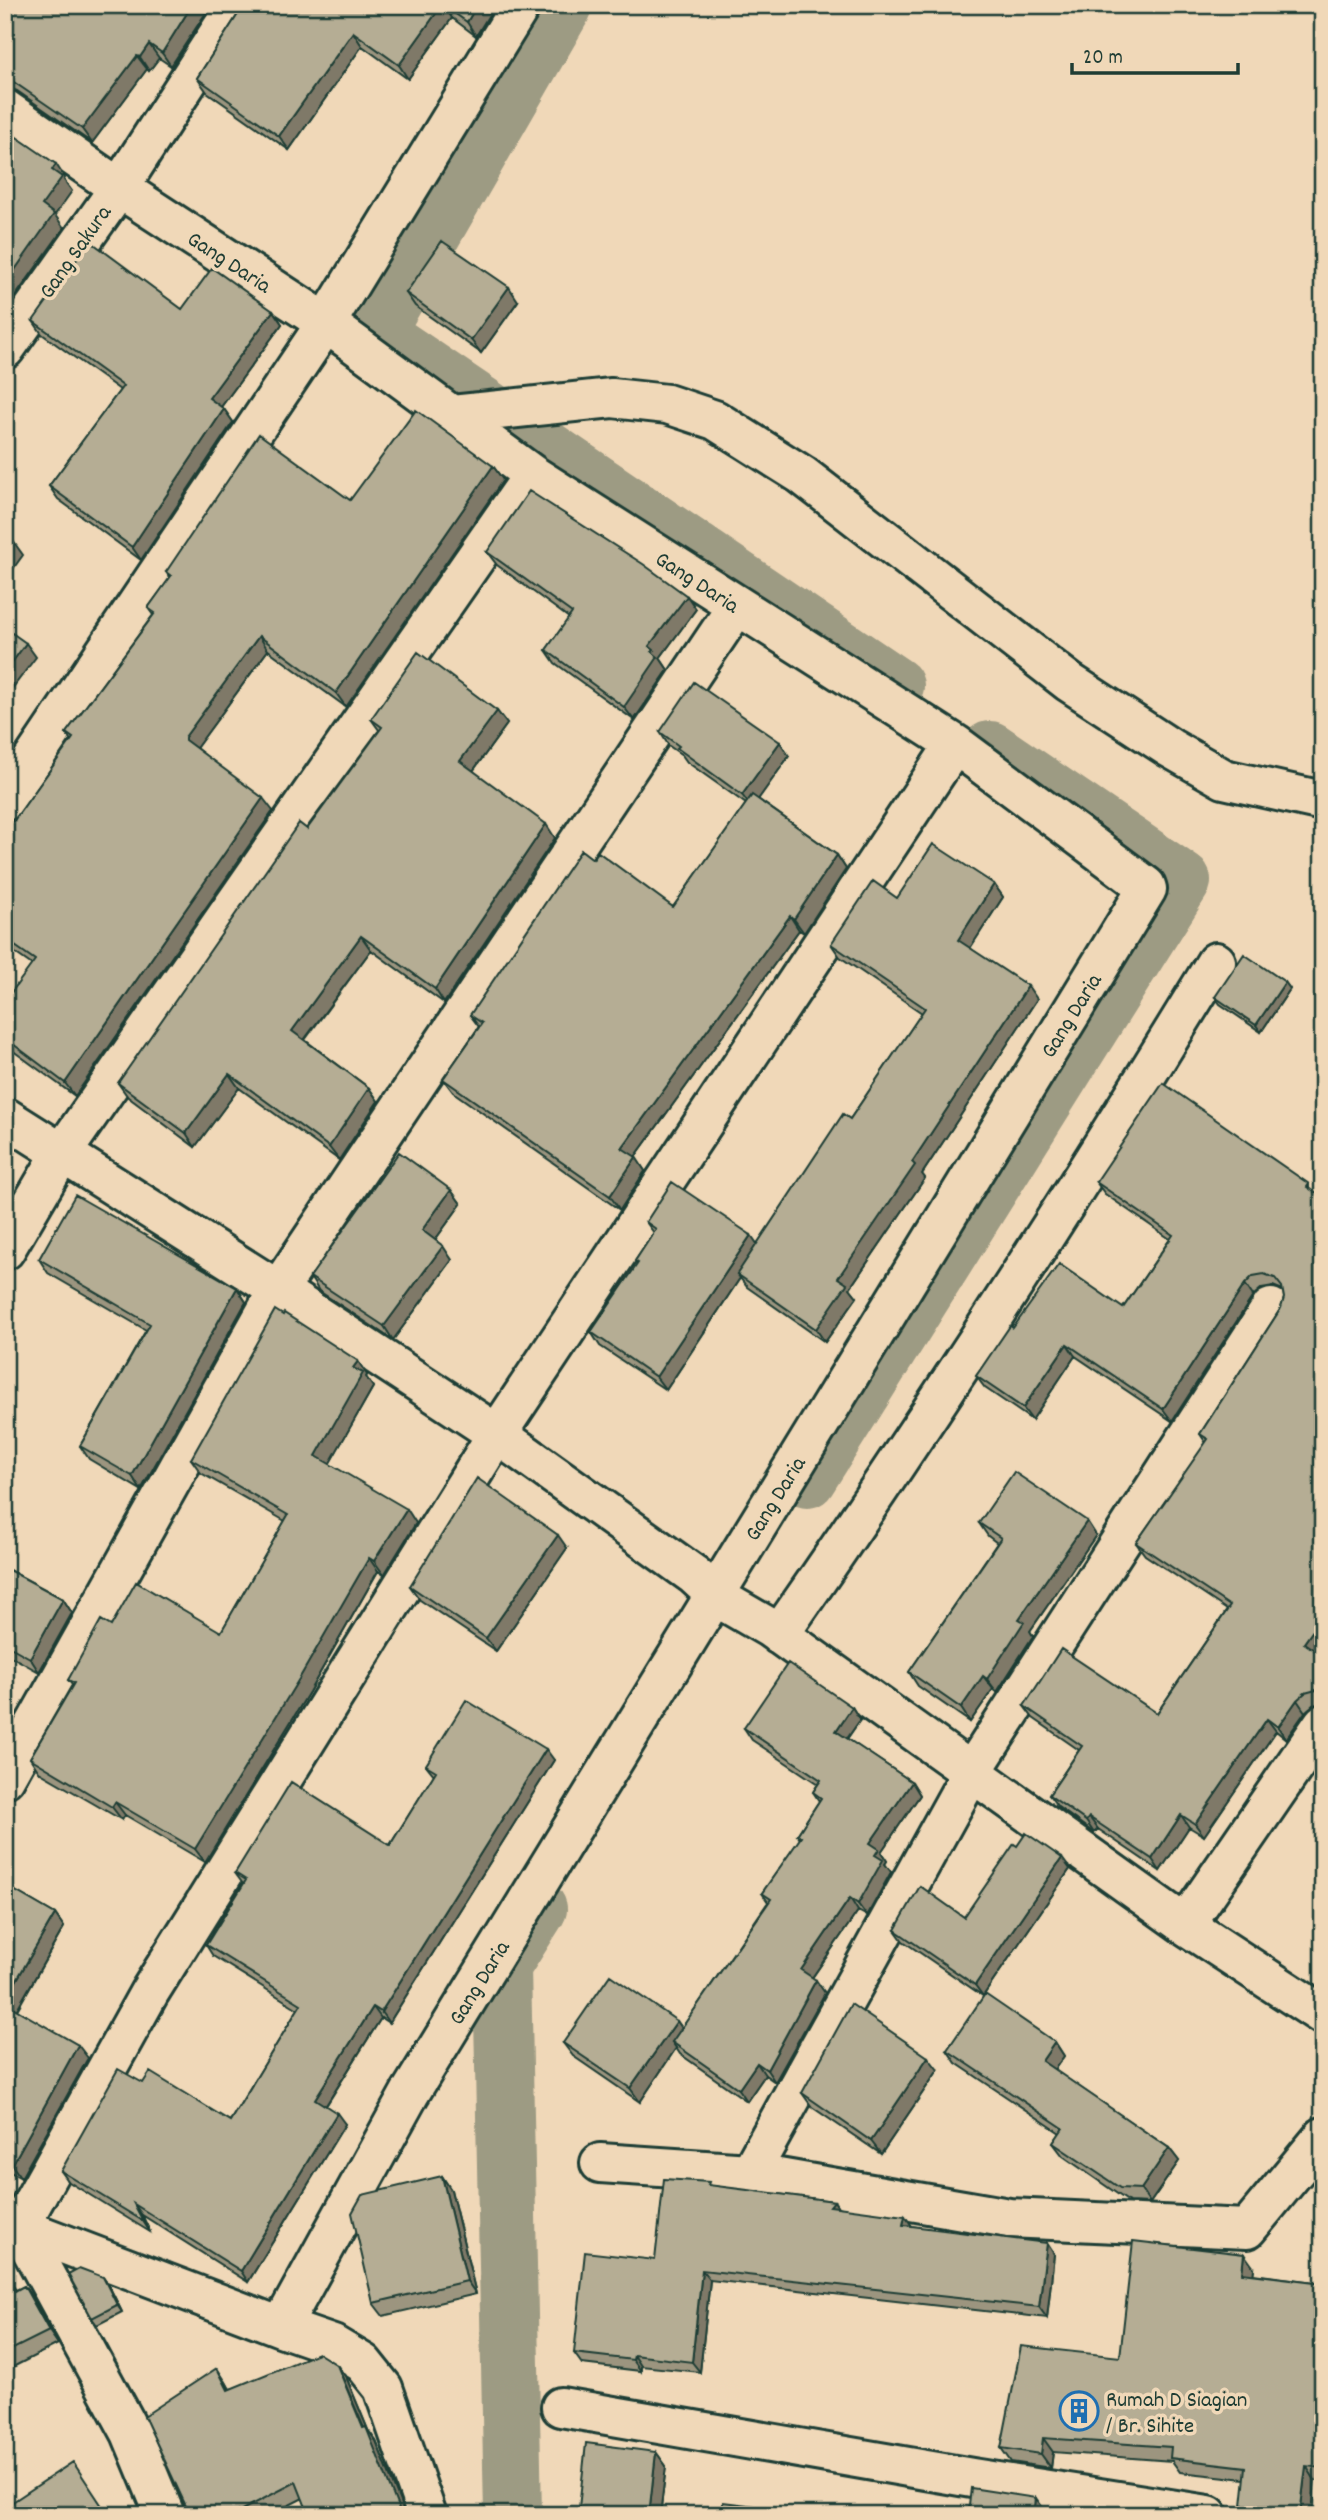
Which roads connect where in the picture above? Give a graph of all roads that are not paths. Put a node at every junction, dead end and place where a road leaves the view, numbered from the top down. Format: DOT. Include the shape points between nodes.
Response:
graph roads {
  1 [pos="237,5"];
  2 [pos="521,5"];
  3 [pos="5,108"];
  4 [pos="119,188"];
  5 [pos="326,323"];
  6 [pos="5,349"];
  7 [pos="466,414"];
  8 [pos="533,475"];
  9 [pos="737,606"];
  10 [pos="955,744"];
  11 [pos="5,801"];
  12 [pos="1323,801"];
  13 [pos="1216,962"];
  14 [pos="5,1117"];
  15 [pos="62,1153"];
  16 [pos="5,1250"];
  17 [pos="278,1290"];
  18 [pos="1271,1308"];
  19 [pos="497,1434"];
  20 [pos="717,1597"];
  21 [pos="774,1632"];
  22 [pos="1323,1724"];
  23 [pos="971,1773"];
  24 [pos="5,1778"];
  25 [pos="1185,1925"];
  26 [pos="1323,2015"];
  27 [pos="1323,2137"];
  28 [pos="600,2163"];
  29 [pos="750,2173"];
  30 [pos="12,2222"];
  31 [pos="281,2328"];
  32 [pos="561,2407"];
  33 [pos="165,2515"];
  34 [pos="427,2515"];
  35 [pos="1208,2515"];
  1 -- 4 [label="street, Gang Sakura"];
  2 -- 5 [label="street"];
  3 -- 4 [label="street, Gang Daria"];
  4 -- 5 [label="street, Gang Daria"];
  4 -- 6 [label="street, Gang Sakura"];
  5 -- 7 [label="street, Gang Daria"];
  5 -- 11 [label="street"];
  7 -- 8 [label="street, Gang Daria"];
  7 -- 12 [label="street" via="612,398 667,404 715,420 802,475 1069,682 1170,748 1224,779"];
  8 -- 9 [label="street, Gang Daria"];
  8 -- 15 [label="street"];
  9 -- 10 [label="street, Gang Daria"];
  9 -- 17 [label="street"];
  10 -- 19 [label="street"];
  10 -- 20 [label="street, Gang Daria" via="1147,889"];
  13 -- 21 [label="street" via="1130,1105 864,1512"];
  14 -- 15 [label="street"];
  15 -- 16 [label="street"];
  15 -- 17 [label="street"];
  17 -- 19 [label="street"];
  17 -- 24 [label="street"];
  18 -- 23 [label="street"];
  19 -- 20 [label="street" via="694,1575"];
  19 -- 30 [label="street"];
  20 -- 21 [label="street"];
  20 -- 31 [label="street, Gang Daria" via="410,2092"];
  21 -- 23 [label="street"];
  22 -- 25 [label="street"];
  23 -- 25 [label="street"];
  23 -- 29 [label="street"];
  25 -- 26 [label="street"];
  27 -- 29 [label="street" via="1247,2229 1009,2218"];
  28 -- 29 [label="street"];
  30 -- 31 [label="street"];
  30 -- 33 [label="street" via="131,2433"];
  31 -- 34 [label="street" via="333,2345 363,2363 383,2388"];
  32 -- 35 [label="street"];
}
